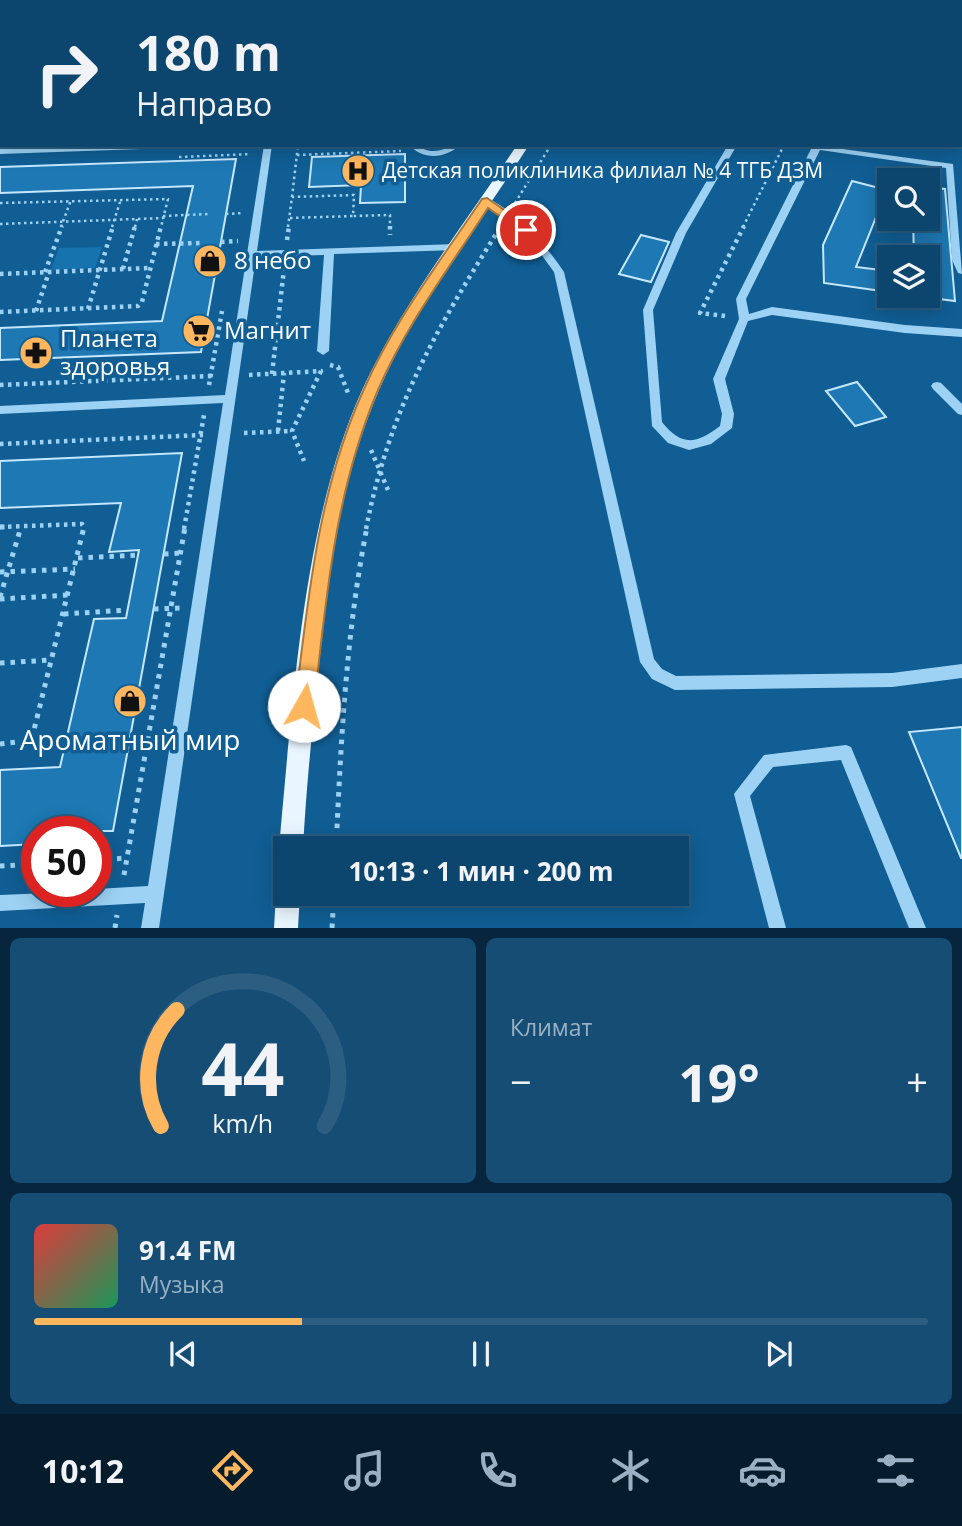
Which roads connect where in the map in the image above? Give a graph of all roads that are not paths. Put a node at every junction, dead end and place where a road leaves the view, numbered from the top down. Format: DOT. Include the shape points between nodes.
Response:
graph roads {
  1 [pos="113,147"];
  2 [pos="268,147"];
  3 [pos="452,147"];
  4 [pos="522,147"];
  5 [pos="732,147"];
  6 [pos="817,147"];
  7 [pos="825,147"];
  8 [pos="416,148"];
  9 [pos="0,151"];
  10 [pos="487,201"];
  11 [pos="456,247"];
  12 [pos="330,251"];
  13 [pos="252,254"];
  14 [pos="962,271"];
  15 [pos="744,319"];
  16 [pos="962,332"];
  17 [pos="323,351"];
  18 [pos="937,386"];
  19 [pos="229,399"];
  20 [pos="0,410"];
  21 [pos="962,411"];
  22 [pos="962,671"];
  23 [pos="846,752"];
  24 [pos="292,836"];
  25 [pos="155,894"];
  26 [pos="0,903"];
  27 [pos="287,906"];
  28 [pos="150,928"];
  29 [pos="285,928"];
  30 [pos="778,928"];
  31 [pos="918,928"];
  1 -- 9 [label="street"];
  2 -- 13 [label="street"];
  3 -- 8 [label="street" via="439,154"];
  4 -- 10 [label="main road"];
  5 -- 15 [label="street" via="681,233 648,310 656,424 667,438 682,445 707,444 726,429 728,414 719,379"];
  6 -- 15 [label="street" via="741,299"];
  7 -- 14 [label="street" via="950,166 957,260"];
  10 -- 11 [label="main road"];
  10 -- 22 [label="street" via="544,247 559,272 647,662 657,674 675,683 892,680"];
  11 -- 12 [label="street"];
  11 -- 24 [label="main road" via="401,331 372,387 340,473 321,557"];
  12 -- 13 [label="street"];
  12 -- 17 [label="street"];
  13 -- 19 [label="street"];
  15 -- 16 [label="street" via="772,311"];
  18 -- 21 [label="street"];
  19 -- 20 [label="street"];
  19 -- 25 [label="street"];
  23 -- 30 [label="street" via="769,760 742,794"];
  23 -- 31 [label="street"];
  25 -- 26 [label="street"];
  25 -- 28 [label="street"];
  27 -- 29 [label="main road"];
}
